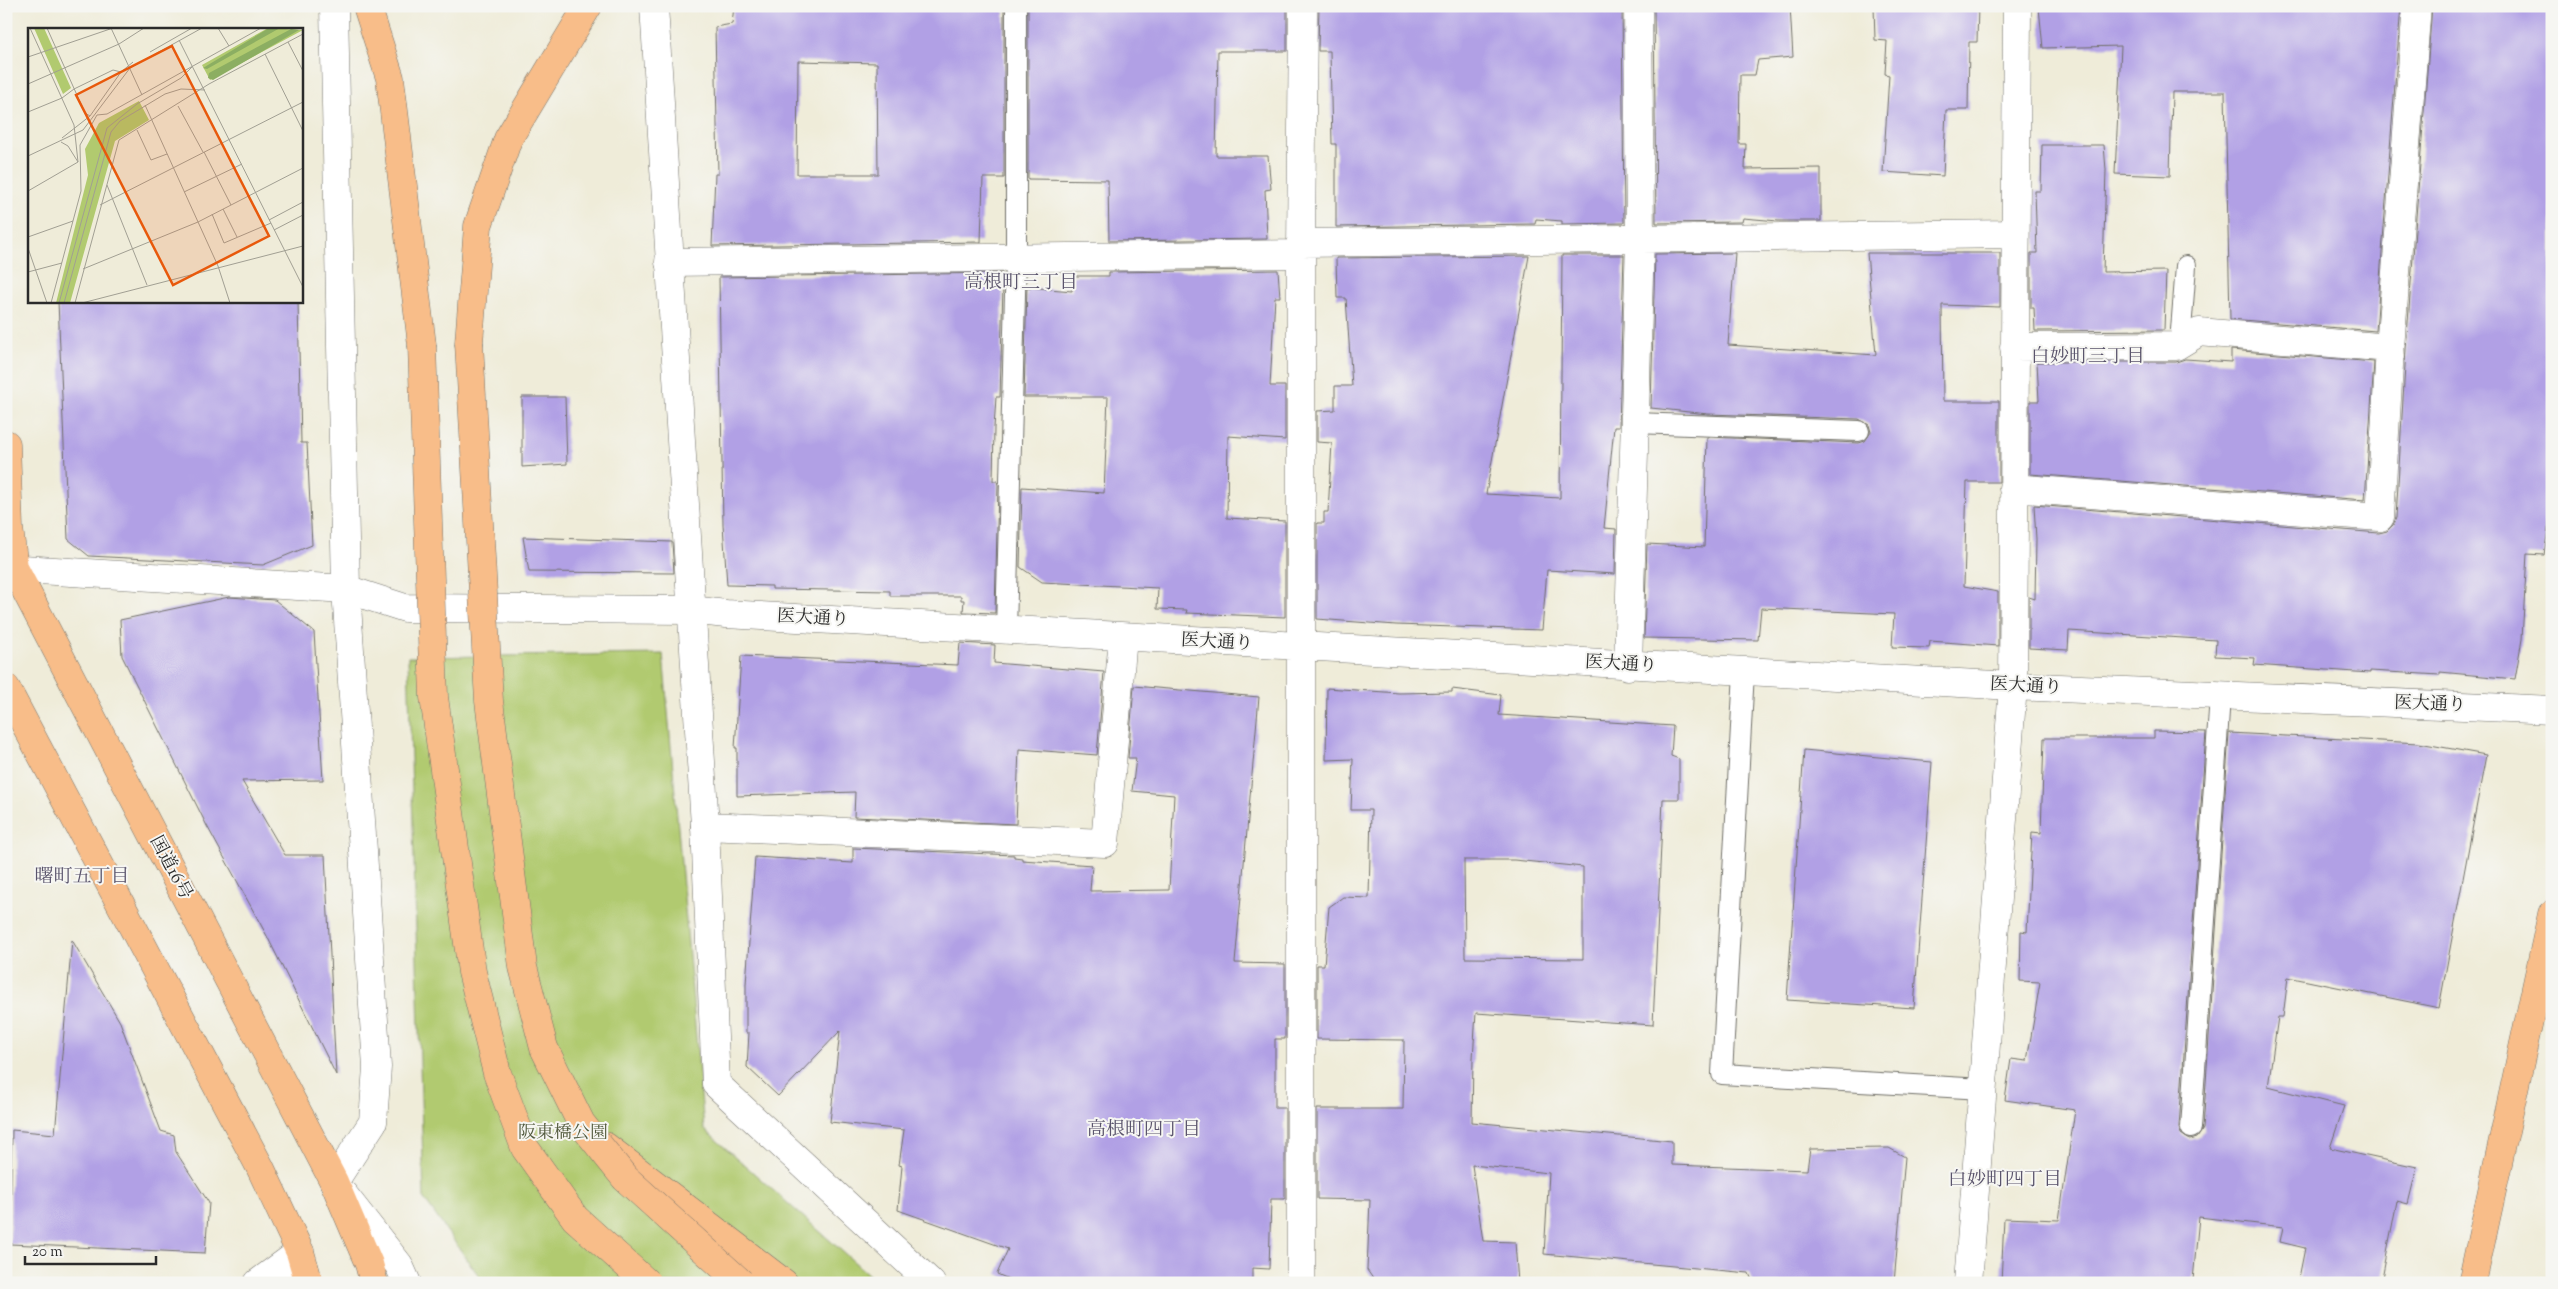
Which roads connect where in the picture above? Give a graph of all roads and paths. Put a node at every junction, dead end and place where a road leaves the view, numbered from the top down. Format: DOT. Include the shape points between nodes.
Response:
graph roads {
  1 [pos="334,6"];
  2 [pos="367,6"];
  3 [pos="588,6"];
  4 [pos="654,6"];
  5 [pos="1016,6"];
  6 [pos="1303,6"];
  7 [pos="1638,6"];
  8 [pos="2017,6"];
  9 [pos="2417,6"];
  10 [pos="2014,234"];
  11 [pos="1640,238"];
  12 [pos="1301,248"];
  13 [pos="1016,257"];
  14 [pos="669,262"];
  15 [pos="2186,266"];
  16 [pos="2199,332"];
  17 [pos="2014,347"];
  18 [pos="2390,348"];
  19 [pos="1635,423"];
  20 [pos="1859,431"];
  21 [pos="6,444"];
  22 [pos="2013,488"];
  23 [pos="10,568"];
  24 [pos="346,588"];
  25 [pos="691,610"];
  26 [pos="1006,630"];
  27 [pos="1123,638"];
  28 [pos="1302,648"];
  29 [pos="1628,666"];
  30 [pos="1744,672"];
  31 [pos="2013,686"];
  32 [pos="6,689"];
  33 [pos="2220,696"];
  34 [pos="2552,710"];
  35 [pos="705,826"];
  36 [pos="2552,914"];
  37 [pos="1983,1089"];
  38 [pos="2191,1128"];
  39 [pos="588,1133"];
  40 [pos="334,1182"];
  41 [pos="300,1252"];
  42 [pos="258,1283"];
  43 [pos="309,1283"];
  44 [pos="374,1283"];
  45 [pos="407,1283"];
  46 [pos="647,1283"];
  47 [pos="741,1283"];
  48 [pos="784,1283"];
  49 [pos="931,1283"];
  50 [pos="1301,1283"];
  51 [pos="1968,1283"];
  52 [pos="2472,1283"];
  1 -- 24 [label="street"];
  2 -- 46 [label="main road, bridge" via="390,78 422,345 434,697 472,972 497,1073 525,1148 575,1218"];
  3 -- 39 [label="main road, bridge" via="508,139 478,226 469,342 489,702 523,967 544,1048"];
  4 -- 14 [label="street"];
  5 -- 13 [label="lane"];
  6 -- 12 [label="street"];
  7 -- 11 [label="street"];
  8 -- 10 [label="street"];
  9 -- 18 [label="street"];
  10 -- 11 [label="street"];
  10 -- 17 [label="street"];
  11 -- 12 [label="street"];
  11 -- 19 [label="street"];
  12 -- 13 [label="street"];
  12 -- 28 [label="street"];
  13 -- 14 [label="street"];
  13 -- 26 [label="lane"];
  14 -- 25 [label="street"];
  15 -- 16 [label="lane" via="2181,330"];
  16 -- 17 [label="street" via="2176,346"];
  16 -- 18 [label="street"];
  17 -- 22 [label="street"];
  18 -- 22 [label="street" via="2380,518"];
  19 -- 20 [label="lane"];
  19 -- 29 [label="street"];
  21 -- 23 [label="main road, 国道16号"];
  22 -- 31 [label="street"];
  23 -- 24 [label="street, 医大通り"];
  23 -- 40 [label="main road, 国道16号"];
  24 -- 25 [label="street, 医大通り" via="405,608"];
  24 -- 40 [label="street" via="377,1067 373,1122"];
  25 -- 26 [label="street, 医大通り"];
  25 -- 35 [label="street"];
  26 -- 27 [label="street, 医大通り"];
  27 -- 28 [label="street, 医大通り"];
  27 -- 35 [label="street" via="1105,843"];
  28 -- 29 [label="street, 医大通り"];
  28 -- 50 [label="street"];
  29 -- 30 [label="street, 医大通り"];
  30 -- 31 [label="street, 医大通り"];
  30 -- 37 [label="lane" via="1722,1074"];
  31 -- 33 [label="street, 医大通り"];
  31 -- 37 [label="street"];
  32 -- 41 [label="main road" via="260,1167"];
  33 -- 34 [label="street, 医大通り"];
  33 -- 38 [label="lane"];
  35 -- 49 [label="street" via="716,1084"];
  36 -- 52 [label="main road"];
  37 -- 51 [label="street"];
  39 -- 47 [label="main road, bridge" via="625,1178"];
  39 -- 48 [label="main road, bridge"];
  40 -- 44 [label="main road, 国道16号"];
  40 -- 45 [label="street" via="399,1265"];
  41 -- 42 [label="street"];
  41 -- 43 [label="main road"];
}
